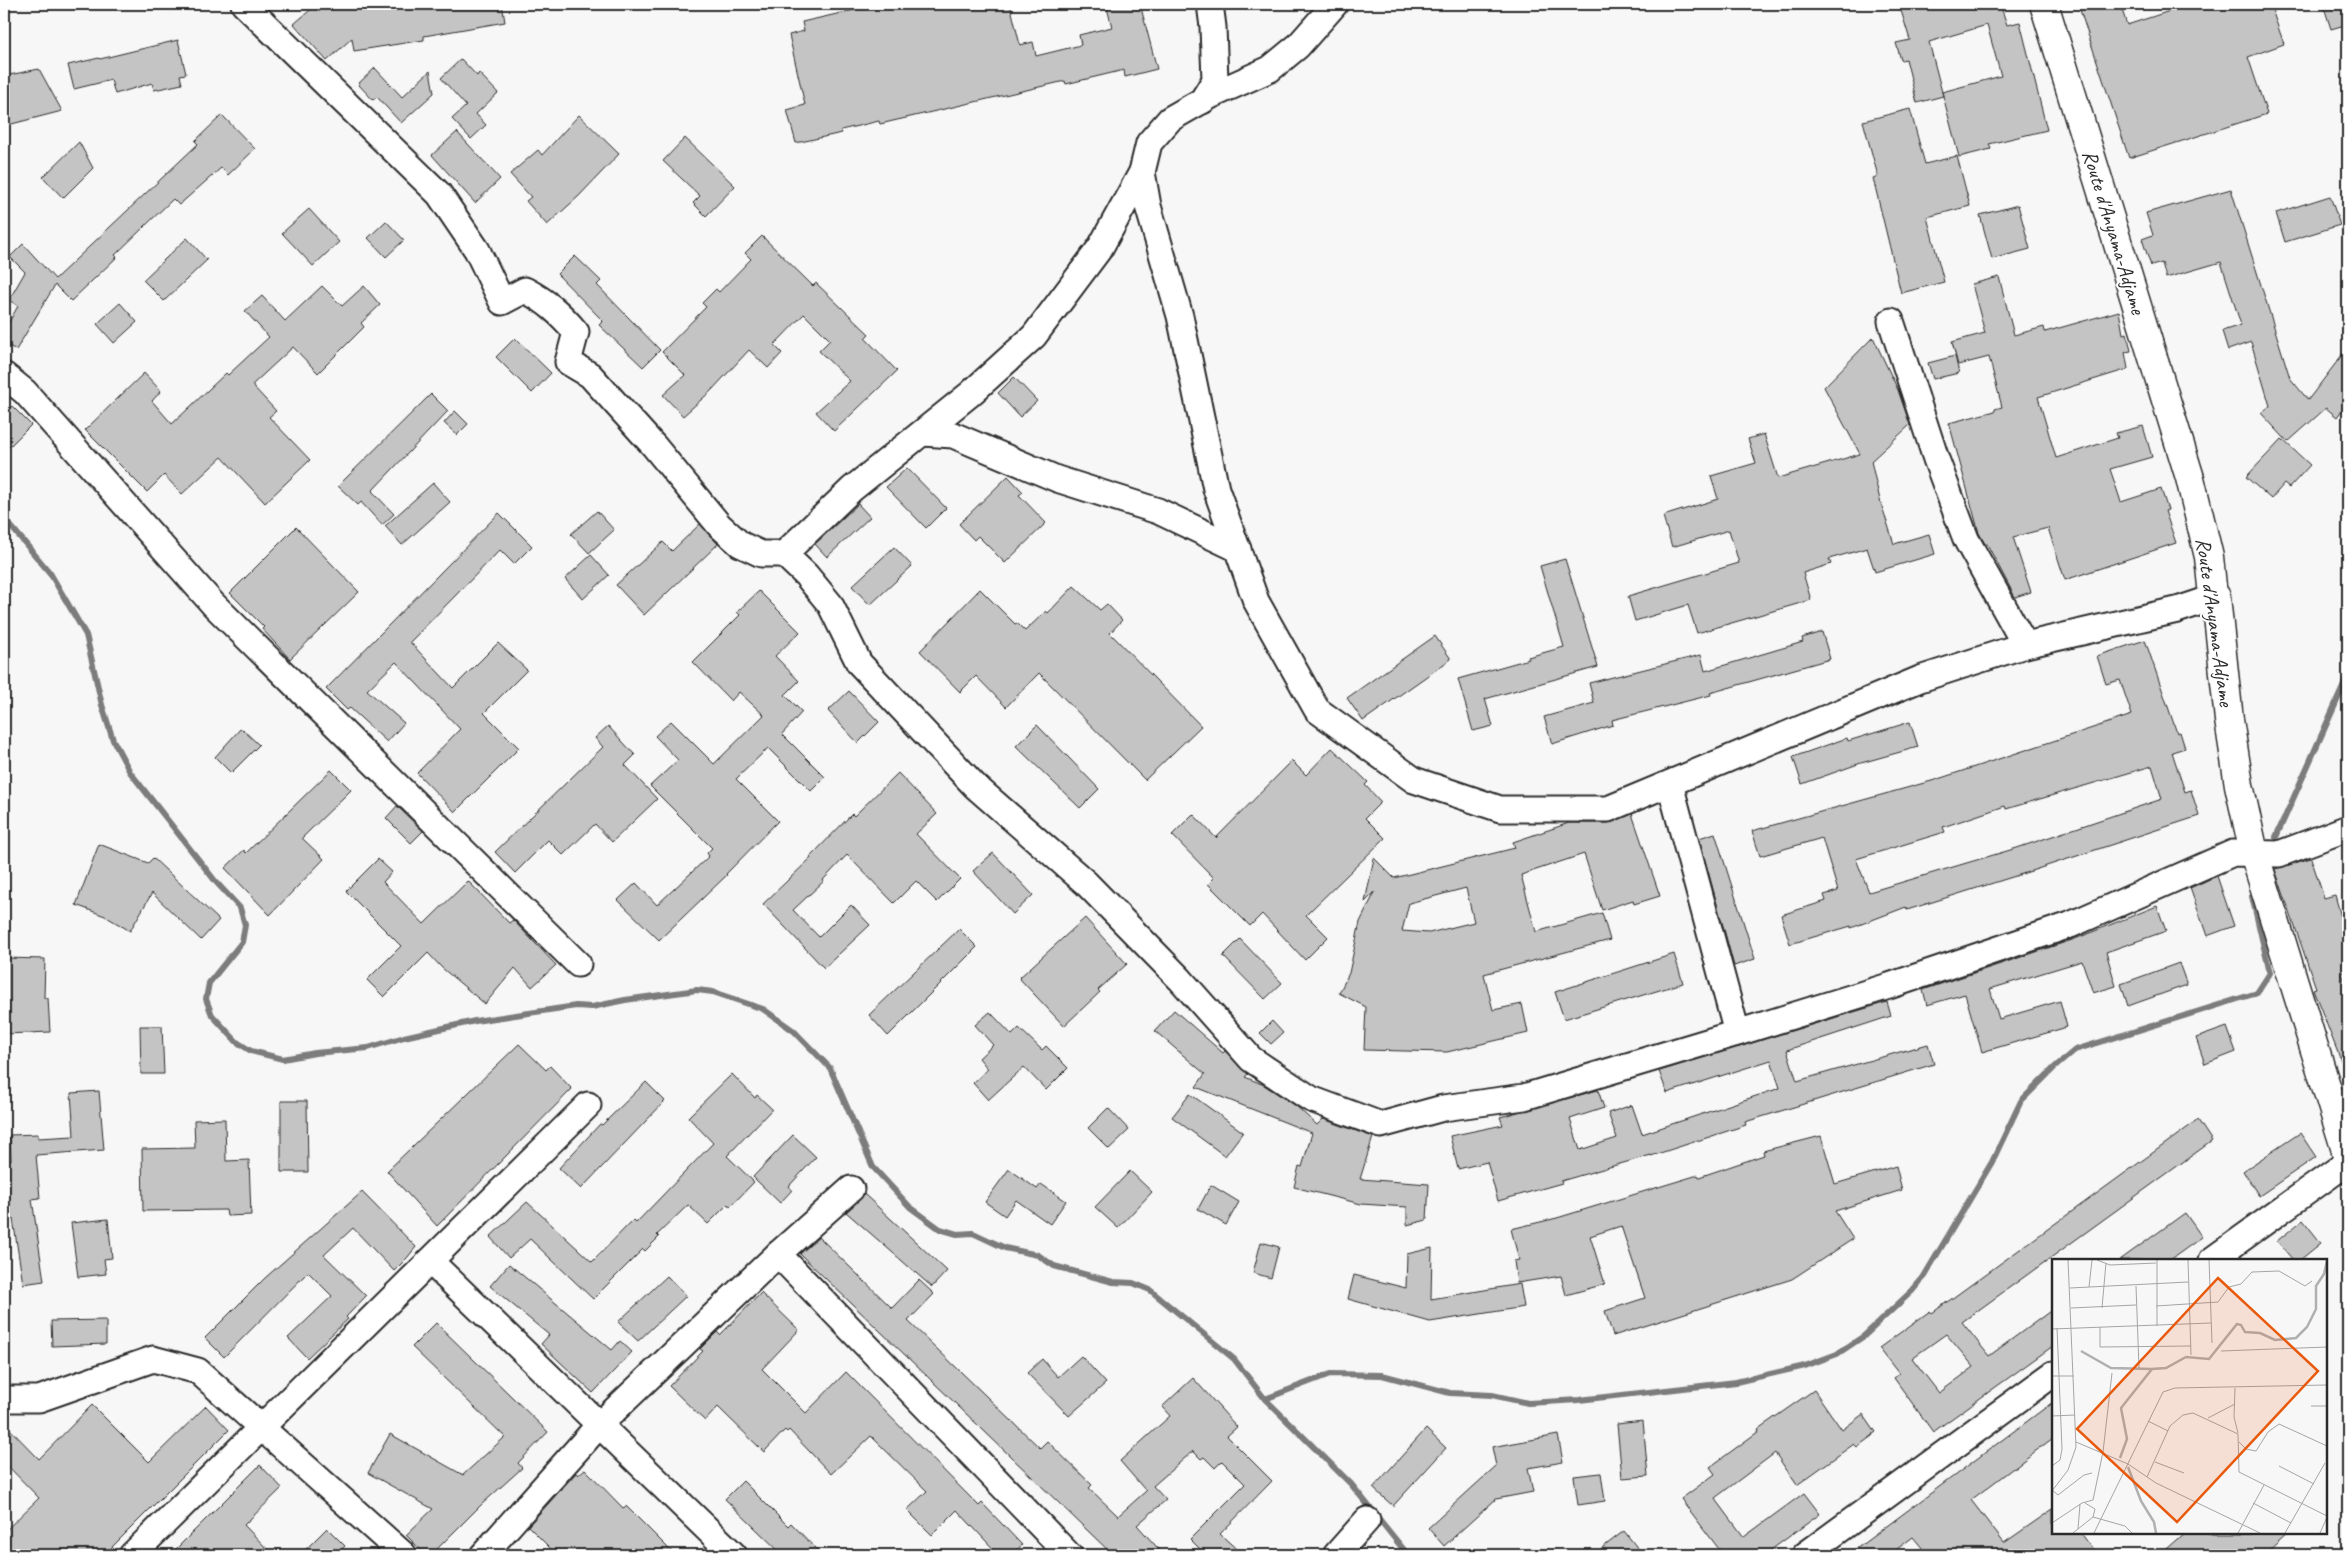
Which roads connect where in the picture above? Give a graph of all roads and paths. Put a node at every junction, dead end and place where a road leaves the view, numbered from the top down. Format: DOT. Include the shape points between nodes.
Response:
graph roads {
  1 [pos="244,4"];
  2 [pos="1210,4"];
  3 [pos="1336,4"];
  4 [pos="2044,4"];
  5 [pos="1202,101"];
  6 [pos="1142,172"];
  7 [pos="1892,321"];
  8 [pos="4,375"];
  9 [pos="924,433"];
  10 [pos="1238,549"];
  11 [pos="784,554"];
  12 [pos="2216,597"];
  13 [pos="2025,645"];
  14 [pos="1670,784"];
  15 [pos="2348,828"];
  16 [pos="2254,854"];
  17 [pos="578,964"];
  18 [pos="1737,1033"];
  19 [pos="588,1105"];
  20 [pos="2348,1157"];
  21 [pos="851,1189"];
  22 [pos="778,1254"];
  23 [pos="2213,1259"];
  24 [pos="430,1261"];
  25 [pos="2052,1375"];
  26 [pos="4,1399"];
  27 [pos="599,1425"];
  28 [pos="262,1427"];
  29 [pos="1367,1520"];
  30 [pos="132,1555"];
  31 [pos="404,1555"];
  32 [pos="484,1555"];
  33 [pos="734,1555"];
  34 [pos="1069,1555"];
  35 [pos="1336,1555"];
  36 [pos="1805,1555"];
  1 -- 11 [label="street" via="439,194 477,250 502,302 525,290 546,301 562,315 576,332 568,362 590,375 719,525 740,544 761,554"];
  2 -- 5 [label="street" via="1215,80"];
  3 -- 5 [label="street" via="1298,46 1270,69"];
  4 -- 12 [label="street, Route d'Anyama-Adjame" via="2190,478"];
  5 -- 6 [label="street" via="1170,119 1148,143"];
  6 -- 9 [label="street" via="1100,248 1034,336"];
  6 -- 10 [label="street" via="1148,206 1180,316 1216,489"];
  7 -- 13 [label="street" via="1936,459 1966,539"];
  8 -- 17 [label="street" via="25,392 214,604"];
  9 -- 10 [label="street" via="953,435 1058,479 1158,511"];
  9 -- 11 [label="street" via="852,490"];
  10 -- 14 [label="street" via="1256,601 1317,710 1414,780 1500,809 1608,809"];
  11 -- 18 [label="street" via="830,604 859,663 975,786 1086,883 1180,979 1251,1059 1311,1098 1381,1125 1443,1108 1524,1097"];
  12 -- 13 [label="street" via="2177,610"];
  12 -- 16 [label="street, Route d'Anyama-Adjame" via="2229,720"];
  13 -- 14 [label="street" via="1920,679"];
  14 -- 18 [label="street"];
  15 -- 16 [label="street" via="2279,854"];
  16 -- 18 [label="street" via="2232,853 2070,925"];
  16 -- 20 [label="street, Route d'Anyama-Adjame"];
  19 -- 24 [label="street"];
  20 -- 23 [label="street"];
  21 -- 22 [label="street"];
  22 -- 27 [label="street"];
  22 -- 34 [label="street"];
  24 -- 27 [label="street"];
  24 -- 28 [label="street"];
  25 -- 36 [label="street"];
  26 -- 28 [label="street" via="39,1399 153,1359 198,1371"];
  27 -- 32 [label="street"];
  27 -- 33 [label="street"];
  28 -- 30 [label="street"];
  28 -- 31 [label="street"];
  29 -- 35 [label="street"];
}
